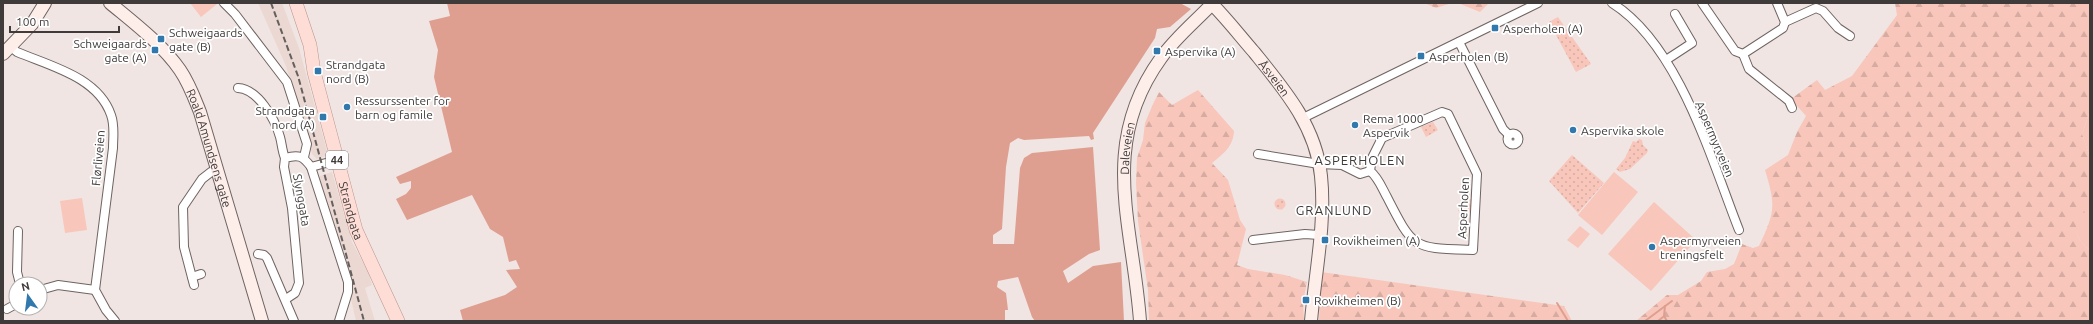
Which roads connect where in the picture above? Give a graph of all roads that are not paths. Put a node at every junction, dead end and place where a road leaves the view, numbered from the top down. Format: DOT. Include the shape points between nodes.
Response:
graph roads {
  1 [pos="45,3"];
  2 [pos="110,3"];
  3 [pos="224,3"];
  4 [pos="287,3"];
  5 [pos="296,3"];
  6 [pos="1538,3"];
  7 [pos="1612,3"];
  8 [pos="1702,3"];
  9 [pos="1777,3"];
  10 [pos="1213,4"];
  11 [pos="1674,14"];
  12 [pos="1785,22"];
  13 [pos="1850,36"];
  14 [pos="1460,42"];
  15 [pos="7,50"];
  16 [pos="1743,54"];
  17 [pos="1666,60"];
  18 [pos="314,72"];
  19 [pos="238,88"];
  20 [pos="1792,108"];
  21 [pos="1303,118"];
  22 [pos="1509,135"];
  23 [pos="1258,154"];
  24 [pos="304,157"];
  25 [pos="285,158"];
  26 [pos="337,160"];
  27 [pos="1319,164"];
  28 [pos="311,167"];
  29 [pos="217,171"];
  30 [pos="1370,171"];
  31 [pos="1739,230"];
  32 [pos="18,231"];
  33 [pos="1319,235"];
  34 [pos="1252,240"];
  35 [pos="258,254"];
  36 [pos="201,274"];
  37 [pos="19,276"];
  38 [pos="48,288"];
  39 [pos="95,290"];
  40 [pos="286,299"];
  41 [pos="115,321"];
  42 [pos="262,321"];
  43 [pos="294,321"];
  44 [pos="339,321"];
  45 [pos="398,321"];
  46 [pos="1140,321"];
  47 [pos="1311,321"];
  1 -- 15 [label="street" via="32,24"];
  2 -- 29 [label="street, Roald Amundsens gate" via="156,44 180,71 200,112"];
  3 -- 24 [label="street" via="287,82 307,144"];
  4 -- 18 [label="main road, Strandgata / 44"];
  5 -- 18 [label="main road, Strandgata / 44" via="310,45"];
  6 -- 14 [label="street"];
  7 -- 17 [label="street, Aspermyrveien" via="1642,29"];
  8 -- 16 [label="street" via="1736,51"];
  9 -- 12 [label="street"];
  10 -- 21 [label="street, Åsveien" via="1276,79"];
  10 -- 46 [label="street, Daleveien" via="1175,41 1152,70 1137,98 1127,130 1123,181"];
  11 -- 17 [label="street" via="1692,43"];
  12 -- 13 [label="street" via="1816,8 1823,11 1838,28"];
  12 -- 16 [label="street" via="1777,33"];
  14 -- 21 [label="street"];
  14 -- 22 [label="street" via="1503,129"];
  15 -- 39 [label="street, Flørliveien" via="86,82 101,96 111,115 114,126 113,148"];
  16 -- 20 [label="street" via="1749,69 1789,101"];
  17 -- 31 [label="street, Aspermyrveien" via="1698,125"];
  18 -- 26 [label="main road, Strandgata / 44"];
  19 -- 25 [label="street" via="246,88 264,106 280,137"];
  21 -- 27 [label="street, Åsveien"];
  23 -- 27 [label="street"];
  24 -- 25 [label="street, Slynggata" via="296,155"];
  24 -- 28 [label="street, Slynggata"];
  25 -- 40 [label="street, Slynggata" via="299,283 295,293"];
  26 -- 28 [label="street, Slynggata"];
  26 -- 45 [label="main road, Strandgata / 44" via="356,230"];
  27 -- 30 [label="street" via="1342,165 1360,174"];
  27 -- 33 [label="street, Åsveien" via="1322,189"];
  28 -- 44 [label="street" via="348,282 348,292"];
  29 -- 36 [label="street" via="202,179 183,207 184,247 193,281"];
  29 -- 42 [label="street, Roald Amundsens gate"];
  30 -- 30 [label="street, Asperholen" via="1372,158 1382,138 1437,113 1446,112 1477,174 1472,250 1427,248 1418,245 1404,231 1378,180"];
  32 -- 37 [label="street"];
  33 -- 34 [label="street" via="1305,234"];
  33 -- 47 [label="street, Åsveien"];
  35 -- 40 [label="street" via="267,258"];
  38 -- 39 [label="street" via="58,286"];
  39 -- 41 [label="street"];
  40 -- 43 [label="street"];
}
